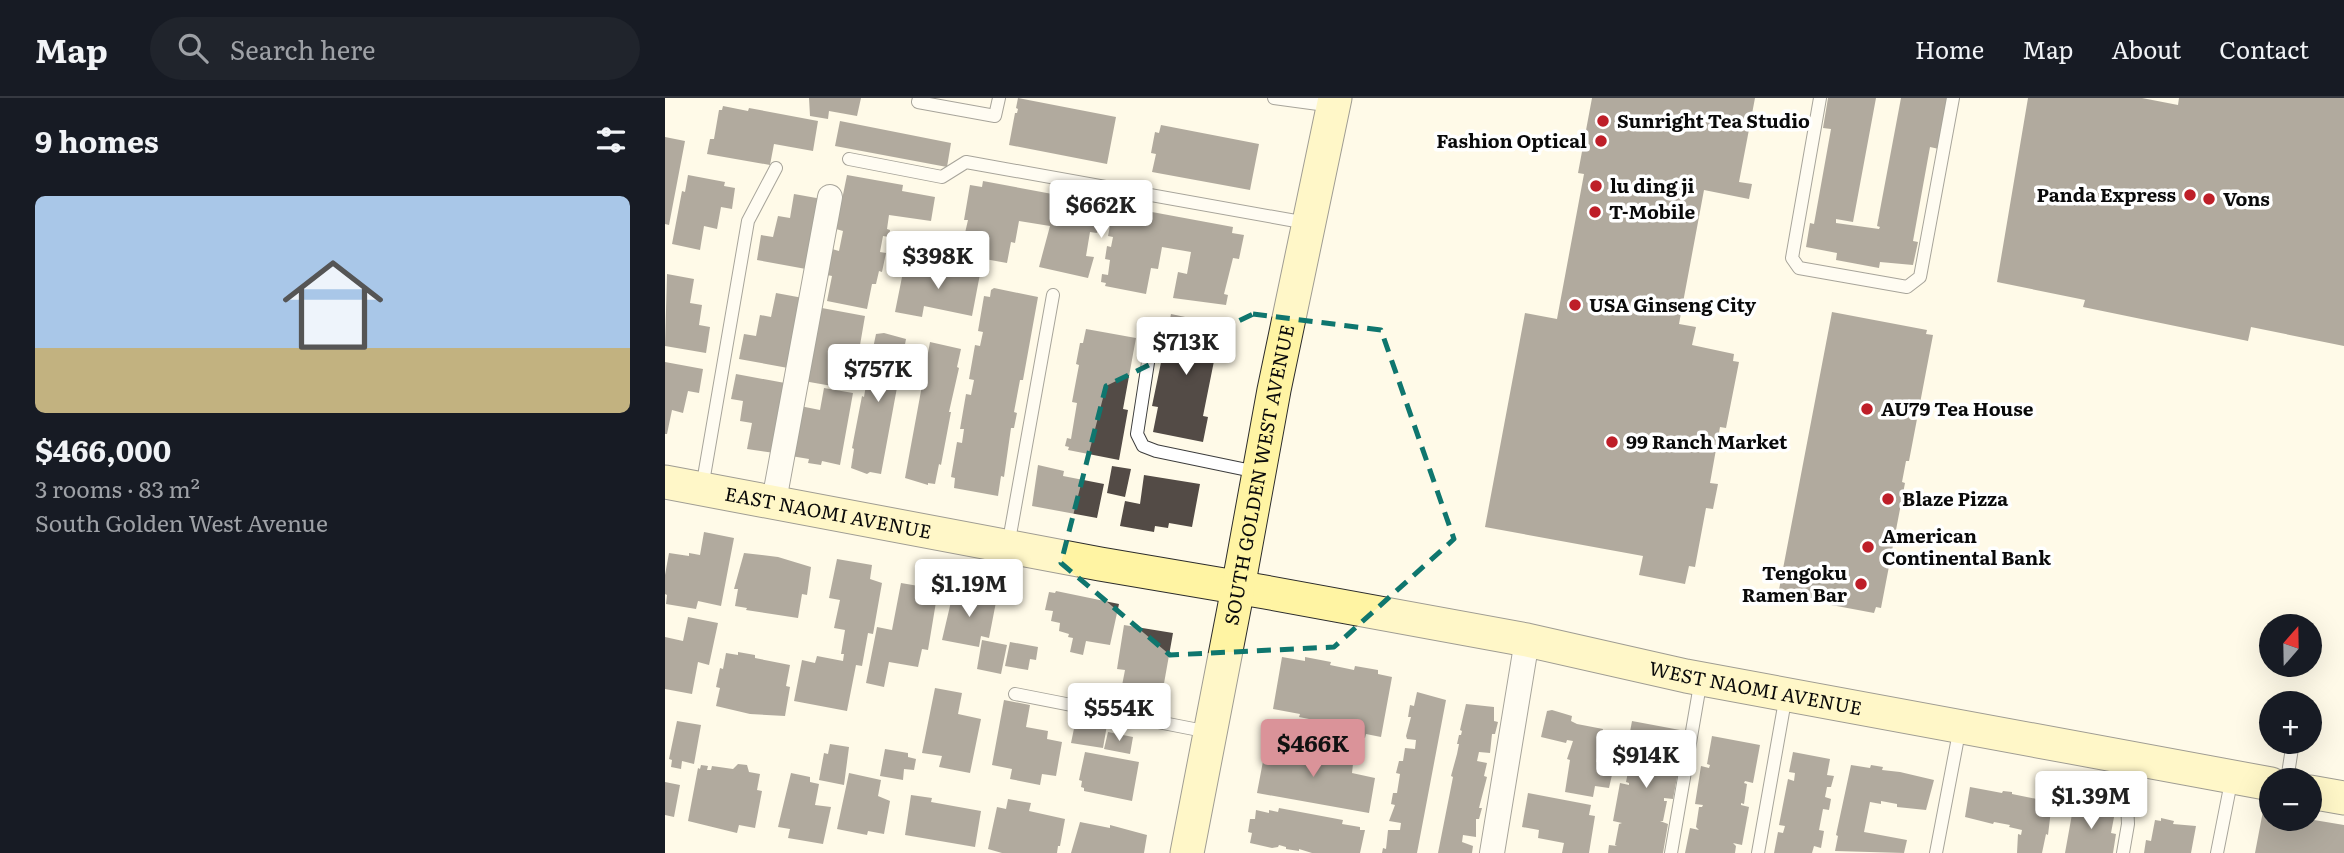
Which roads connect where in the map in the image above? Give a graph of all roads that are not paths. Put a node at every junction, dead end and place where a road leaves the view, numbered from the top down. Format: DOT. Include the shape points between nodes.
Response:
graph roads {
  1 [pos="919,98"];
  2 [pos="999,98"];
  3 [pos="1274,98"];
  4 [pos="1820,98"];
  5 [pos="1953,98"];
  6 [pos="1334,102"];
  7 [pos="849,159"];
  8 [pos="776,168"];
  9 [pos="829,197"];
  10 [pos="1307,223"];
  11 [pos="1053,295"];
  12 [pos="1151,343"];
  13 [pos="1258,472"];
  14 [pos="665,482"];
  15 [pos="702,488"];
  16 [pos="774,501"];
  17 [pos="1008,547"];
  18 [pos="1238,588"];
  19 [pos="1527,640"];
  20 [pos="1701,678"];
  21 [pos="1015,694"];
  22 [pos="1786,694"];
  23 [pos="1960,727"];
  24 [pos="1209,732"];
  25 [pos="2125,757"];
  26 [pos="2232,777"];
  27 [pos="2259,782"];
  28 [pos="2322,794"];
  29 [pos="2344,798"];
  30 [pos="1187,853"];
  31 [pos="1492,853"];
  32 [pos="1671,853"];
  33 [pos="1758,853"];
  34 [pos="1936,853"];
  35 [pos="2123,853"];
  36 [pos="2217,853"];
  1 -- 2 [label="lane" via="918,102 995,116"];
  3 -- 6 [label="lane"];
  4 -- 5 [label="lane" via="1792,258 1800,268 1907,287 1920,277"];
  6 -- 10 [label="street, SOUTH GOLDEN WEST AVENUE"];
  7 -- 10 [label="lane" via="942,177 966,162"];
  8 -- 15 [label="lane" via="748,221"];
  9 -- 16 [label="street"];
  10 -- 13 [label="street, SOUTH GOLDEN WEST AVENUE"];
  11 -- 17 [label="lane"];
  12 -- 13 [label="lane" via="1137,434 1143,446"];
  13 -- 18 [label="street, SOUTH GOLDEN WEST AVENUE"];
  14 -- 15 [label="street, EAST NAOMI AVENUE"];
  15 -- 16 [label="street, EAST NAOMI AVENUE"];
  16 -- 17 [label="street, EAST NAOMI AVENUE"];
  17 -- 18 [label="street, EAST NAOMI AVENUE"];
  18 -- 19 [label="street, WEST NAOMI AVENUE"];
  18 -- 24 [label="street, SOUTH GOLDEN WEST AVENUE"];
  19 -- 20 [label="street, WEST NAOMI AVENUE"];
  19 -- 31 [label="street"];
  20 -- 22 [label="street, WEST NAOMI AVENUE"];
  20 -- 32 [label="lane"];
  21 -- 24 [label="lane"];
  22 -- 23 [label="street, WEST NAOMI AVENUE"];
  22 -- 33 [label="lane"];
  23 -- 25 [label="street, WEST NAOMI AVENUE"];
  23 -- 34 [label="lane"];
  24 -- 30 [label="street, SOUTH GOLDEN WEST AVENUE"];
  25 -- 26 [label="street, WEST NAOMI AVENUE"];
  25 -- 35 [label="lane" via="2128,824"];
  26 -- 27 [label="street, WEST NAOMI AVENUE"];
  26 -- 36 [label="lane"];
  28 -- 29 [label="street"];
}
